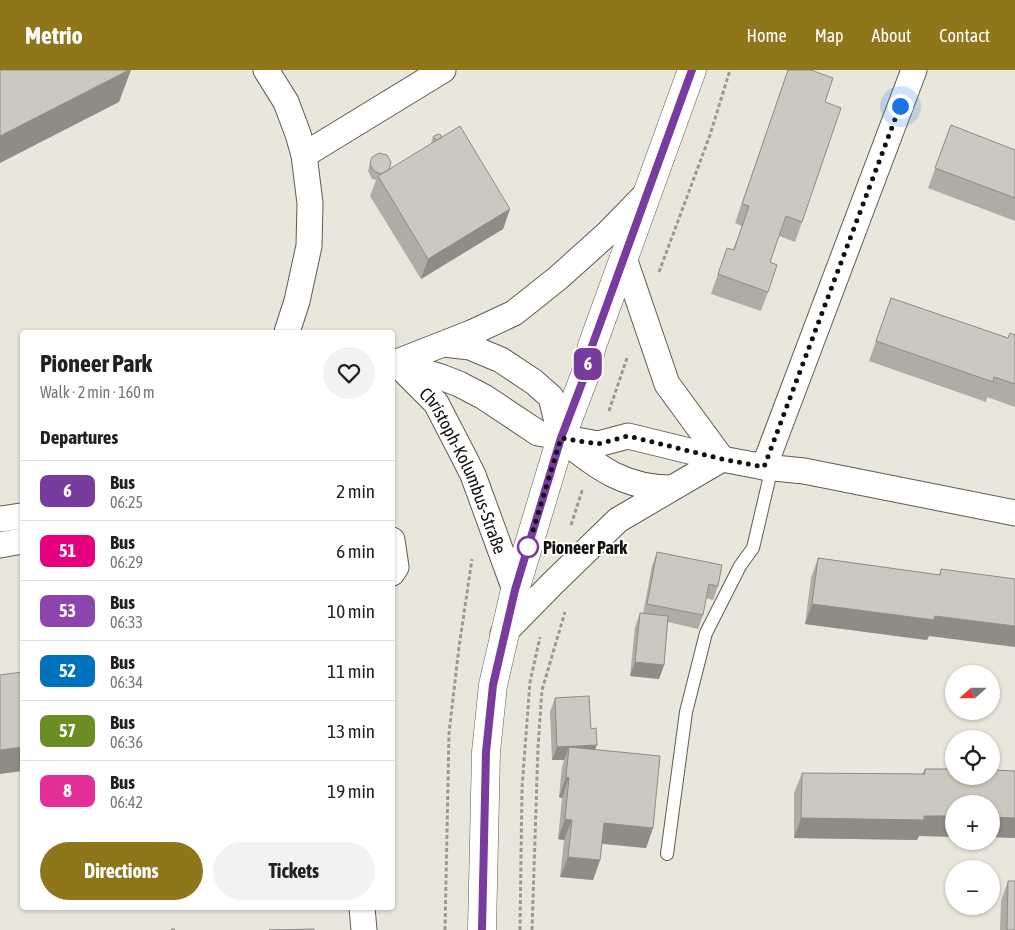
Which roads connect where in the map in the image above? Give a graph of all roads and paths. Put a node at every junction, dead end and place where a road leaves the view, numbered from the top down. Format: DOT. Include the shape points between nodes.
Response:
graph roads {
  1 [pos="266,70"];
  2 [pos="443,70"];
  3 [pos="692,70"];
  4 [pos="914,70"];
  5 [pos="304,155"];
  6 [pos="647,193"];
  7 [pos="624,258"];
  8 [pos="289,330"];
  9 [pos="444,344"];
  10 [pos="395,364"];
  11 [pos="395,364"];
  12 [pos="395,365"];
  13 [pos="561,438"];
  14 [pos="722,459"];
  15 [pos="768,467"];
  16 [pos="672,488"];
  17 [pos="1015,513"];
  18 [pos="20,516"];
  19 [pos="0,519"];
  20 [pos="20,541"];
  21 [pos="0,544"];
  22 [pos="474,550"];
  23 [pos="515,590"];
  24 [pos="567,604"];
  25 [pos="503,634"];
  26 [pos="667,854"];
  27 [pos="362,910"];
  28 [pos="171,930"];
  29 [pos="175,930"];
  30 [pos="364,930"];
  31 [pos="445,930"];
  32 [pos="482,930"];
  33 [pos="532,930"];
  1 -- 5 [label="street" via="286,102"];
  2 -- 5 [label="street"];
  3 -- 6 [label="main road"];
  4 -- 15 [label="street"];
  5 -- 8 [label="street" via="310,203 309,246"];
  6 -- 7 [label="main road"];
  6 -- 9 [label="street" via="608,234 514,313"];
  7 -- 13 [label="main road"];
  7 -- 14 [label="street" via="667,384"];
  9 -- 10 [label="street"];
  9 -- 13 [label="street" via="470,347 501,360 534,382 551,397"];
  11 -- 13 [label="street, Christoph-Kolumbus-Straße" via="459,384 538,433"];
  12 -- 23 [label="street, Christoph-Kolumbus-Straße" via="436,403 472,475"];
  13 -- 14 [label="street, Christoph-Kolumbus-Straße" via="598,444 628,436"];
  13 -- 16 [label="street" via="622,480 654,488"];
  13 -- 23 [label="main road"];
  14 -- 15 [label="street"];
  14 -- 16 [label="street"];
  15 -- 17 [label="street" via="804,471"];
  15 -- 26 [label="lane" via="753,548 740,566 706,633 686,712"];
  16 -- 25 [label="street" via="618,520"];
  18 -- 19 [label="street"];
  20 -- 21 [label="street"];
  22 -- 31 [label="path" via="458,647 449,733"];
  23 -- 25 [label="main road"];
  24 -- 33 [label="path" via="542,690"];
  25 -- 32 [label="main road" via="493,685 486,752"];
  27 -- 30 [label="street"];
  28 -- 29 [label="path"];
}
